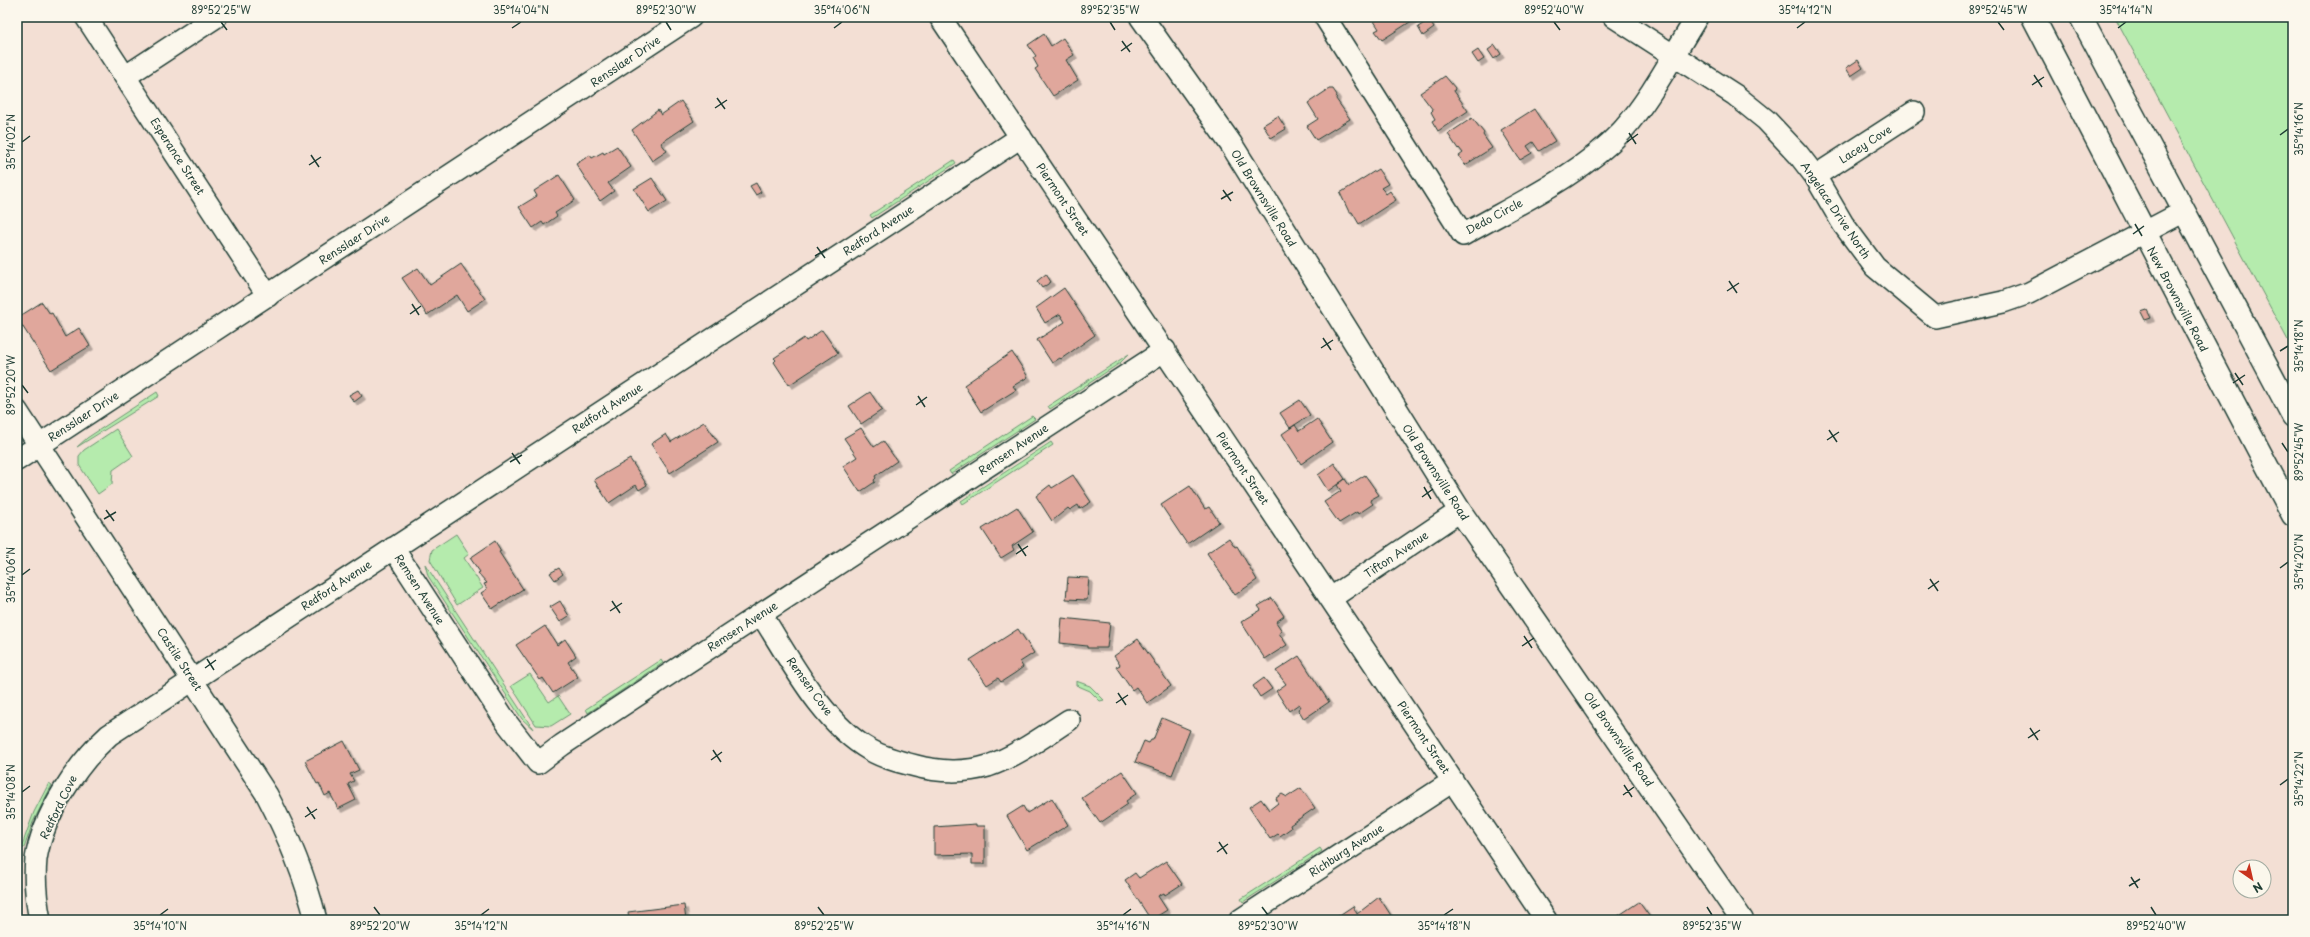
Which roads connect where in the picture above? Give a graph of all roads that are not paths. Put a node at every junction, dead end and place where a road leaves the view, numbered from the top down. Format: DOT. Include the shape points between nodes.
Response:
graph roads {
  1 [pos="86,17"];
  2 [pos="216,17"];
  3 [pos="691,17"];
  4 [pos="940,17"];
  5 [pos="1141,17"];
  6 [pos="1325,17"];
  7 [pos="1614,17"];
  8 [pos="1697,17"];
  9 [pos="2033,17"];
  10 [pos="2081,17"];
  11 [pos="1672,56"];
  12 [pos="126,76"];
  13 [pos="1914,112"];
  14 [pos="1021,137"];
  15 [pos="1815,176"];
  16 [pos="2183,212"];
  17 [pos="2144,233"];
  18 [pos="268,296"];
  19 [pos="1164,350"];
  20 [pos="17,411"];
  21 [pos="2293,416"];
  22 [pos="39,445"];
  23 [pos="17,460"];
  24 [pos="1460,511"];
  25 [pos="2293,515"];
  26 [pos="393,548"];
  27 [pos="1331,598"];
  28 [pos="761,614"];
  29 [pos="193,679"];
  30 [pos="1069,720"];
  31 [pos="1453,781"];
  32 [pos="40,920"];
  33 [pos="316,920"];
  34 [pos="1240,920"];
  35 [pos="1546,920"];
  36 [pos="1742,920"];
  1 -- 12 [label="street, Esperance Street"];
  2 -- 12 [label="street"];
  3 -- 18 [label="street, Rensslaer Drive"];
  4 -- 14 [label="street, Piermont Street"];
  5 -- 24 [label="street, Old Brownsville Road" via="1231,144"];
  6 -- 11 [label="street, Dedo Circle" via="1463,234 1537,193 1602,151 1648,97"];
  7 -- 11 [label="street, Angelace Drive North"];
  8 -- 11 [label="street"];
  9 -- 17 [label="street, New Brownsville Road"];
  10 -- 16 [label="street"];
  11 -- 15 [label="street, Angelace Drive North" via="1754,109 1783,136"];
  12 -- 18 [label="street, Esperance Street"];
  13 -- 15 [label="street, Lacey Cove"];
  14 -- 19 [label="street, Piermont Street"];
  14 -- 26 [label="street, Redford Avenue"];
  15 -- 17 [label="street, Angelace Drive North" via="1843,224 1875,267 1935,317 2003,302 2029,293"];
  16 -- 17 [label="street, Angelace Drive North"];
  16 -- 21 [label="street"];
  17 -- 25 [label="street, New Brownsville Road"];
  18 -- 22 [label="street, Rensslaer Drive"];
  19 -- 27 [label="street, Piermont Street"];
  19 -- 28 [label="street, Remsen Avenue"];
  20 -- 22 [label="street, Castile Street"];
  22 -- 23 [label="street, Rensslaer Drive"];
  22 -- 29 [label="street, Castile Street"];
  24 -- 27 [label="street, Tifton Avenue"];
  24 -- 36 [label="street, Old Brownsville Road"];
  26 -- 28 [label="street, Remsen Avenue" via="508,723 538,763"];
  26 -- 29 [label="street, Redford Avenue"];
  27 -- 31 [label="street, Piermont Street"];
  28 -- 30 [label="street, Remsen Cove" via="815,697 848,734 870,750 900,762 924,768 949,770 988,766 1024,749"];
  29 -- 32 [label="street, Redford Cove" via="109,735 75,771 53,812 39,847 36,860 36,892"];
  29 -- 33 [label="street, Castile Street" via="267,795 298,860"];
  31 -- 34 [label="street, Richburg Avenue"];
  31 -- 35 [label="street, Piermont Street"];
}
